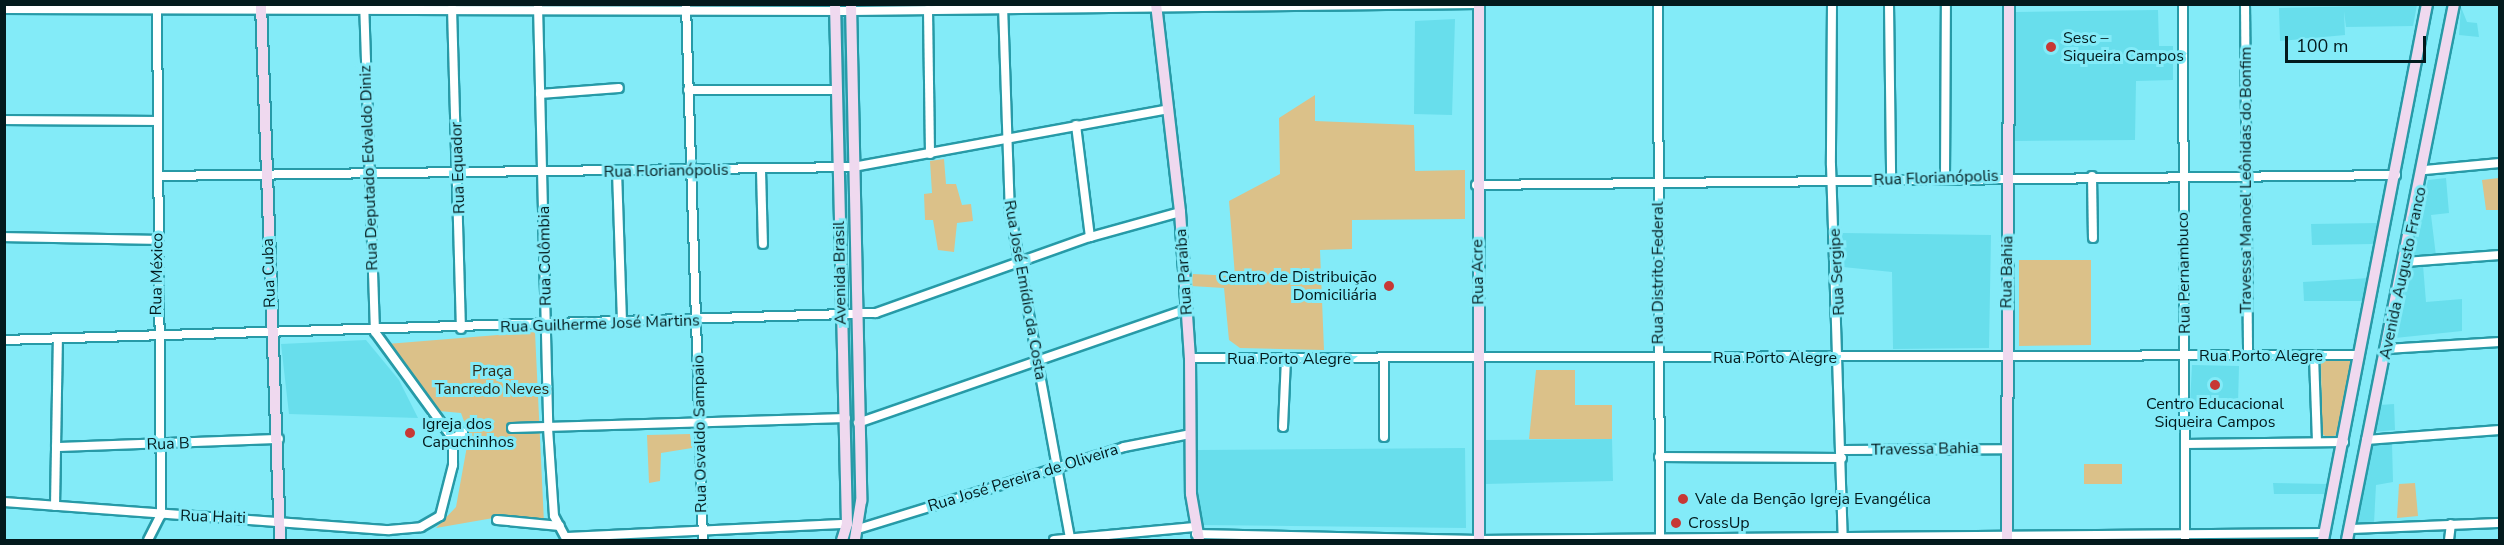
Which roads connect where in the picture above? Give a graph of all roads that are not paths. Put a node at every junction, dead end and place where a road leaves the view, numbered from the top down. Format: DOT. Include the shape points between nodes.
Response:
graph roads {
  1 [pos="1479,4"];
  2 [pos="1658,4"];
  3 [pos="1833,4"];
  4 [pos="1889,4"];
  5 [pos="1946,4"];
  6 [pos="2009,4"];
  7 [pos="2183,4"];
  8 [pos="2245,4"];
  9 [pos="2427,4"];
  10 [pos="2454,4"];
  11 [pos="1003,6"];
  12 [pos="1156,6"];
  13 [pos="1320,6"];
  14 [pos="41,7"];
  15 [pos="157,7"];
  16 [pos="261,7"];
  17 [pos="364,7"];
  18 [pos="538,7"];
  19 [pos="686,7"];
  20 [pos="835,7"];
  21 [pos="452,8"];
  22 [pos="851,8"];
  23 [pos="4,9"];
  24 [pos="928,10"];
  25 [pos="620,88"];
  26 [pos="688,90"];
  27 [pos="837,90"];
  28 [pos="540,94"];
  29 [pos="1169,109"];
  30 [pos="4,120"];
  31 [pos="157,121"];
  32 [pos="1076,126"];
  33 [pos="1006,138"];
  34 [pos="930,154"];
  35 [pos="2499,163"];
  36 [pos="853,167"];
  37 [pos="838,168"];
  38 [pos="761,170"];
  39 [pos="2425,170"];
  40 [pos="617,171"];
  41 [pos="693,171"];
  42 [pos="543,172"];
  43 [pos="458,173"];
  44 [pos="370,174"];
  45 [pos="266,175"];
  46 [pos="2396,175"];
  47 [pos="158,176"];
  48 [pos="2008,176"];
  49 [pos="2092,176"];
  50 [pos="2246,176"];
  51 [pos="2183,177"];
  52 [pos="1891,178"];
  53 [pos="1945,178"];
  54 [pos="1658,183"];
  55 [pos="1833,183"];
  56 [pos="1476,185"];
  57 [pos="1180,212"];
  58 [pos="4,237"];
  59 [pos="1090,237"];
  60 [pos="2093,238"];
  61 [pos="158,240"];
  62 [pos="763,244"];
  63 [pos="2499,255"];
  64 [pos="2405,262"];
  65 [pos="1018,264"];
  66 [pos="1187,309"];
  67 [pos="840,315"];
  68 [pos="856,315"];
  69 [pos="697,321"];
  70 [pos="622,324"];
  71 [pos="546,327"];
  72 [pos="461,329"];
  73 [pos="375,332"];
  74 [pos="272,335"];
  75 [pos="156,339"];
  76 [pos="4,340"];
  77 [pos="58,340"];
  78 [pos="2499,342"];
  79 [pos="2386,349"];
  80 [pos="2359,355"];
  81 [pos="2248,356"];
  82 [pos="2314,356"];
  83 [pos="1841,357"];
  84 [pos="2185,357"];
  85 [pos="1190,358"];
  86 [pos="1658,358"];
  87 [pos="2007,358"];
  88 [pos="1286,359"];
  89 [pos="1384,359"];
  90 [pos="1479,360"];
  91 [pos="1038,363"];
  92 [pos="846,418"];
  93 [pos="858,423"];
  94 [pos="700,424"];
  95 [pos="1283,427"];
  96 [pos="548,428"];
  97 [pos="512,429"];
  98 [pos="2499,430"];
  99 [pos="463,432"];
  100 [pos="1190,434"];
  101 [pos="1384,437"];
  102 [pos="279,439"];
  103 [pos="453,439"];
  104 [pos="2366,440"];
  105 [pos="2317,442"];
  106 [pos="2344,442"];
  107 [pos="2185,444"];
  108 [pos="160,445"];
  109 [pos="56,447"];
  110 [pos="2008,449"];
  111 [pos="1842,454"];
  112 [pos="1659,457"];
  113 [pos="1055,469"];
  114 [pos="4,502"];
  115 [pos="55,506"];
  116 [pos="160,515"];
  117 [pos="282,520"];
  118 [pos="497,520"];
  119 [pos="2499,523"];
  120 [pos="848,524"];
  121 [pos="2451,524"];
  122 [pos="560,526"];
  123 [pos="389,530"];
  124 [pos="1196,534"];
  125 [pos="857,535"];
  126 [pos="2348,535"];
  127 [pos="2007,536"];
  128 [pos="702,537"];
  129 [pos="2186,537"];
  130 [pos="2324,537"];
  131 [pos="567,538"];
  132 [pos="1070,538"];
  133 [pos="1216,538"];
  134 [pos="1843,538"];
  135 [pos="1660,539"];
  136 [pos="148,540"];
  137 [pos="280,540"];
  138 [pos="393,540"];
  139 [pos="842,540"];
  140 [pos="1054,540"];
  141 [pos="1310,540"];
  142 [pos="1393,540"];
  143 [pos="1479,540"];
  144 [pos="2450,540"];
  1 -- 13 [label="street"];
  1 -- 56 [label="main road, Rua Acre"];
  2 -- 54 [label="street, Rua Distrito Federal"];
  3 -- 55 [label="street, Rua Sergipe"];
  4 -- 52 [label="street"];
  5 -- 53 [label="street"];
  6 -- 48 [label="main road, Rua Bahia"];
  7 -- 51 [label="street, Rua Pernambuco"];
  8 -- 50 [label="street, Travessa Manoel Leônidas do Bonfim"];
  9 -- 46 [label="main road, Avenida Augusto Franco"];
  10 -- 39 [label="main road, Avenida Augusto Franco"];
  11 -- 12 [label="street"];
  11 -- 24 [label="street"];
  11 -- 33 [label="street, Rua José Emídio da Costa"];
  12 -- 13 [label="street"];
  12 -- 29 [label="main road, Rua Paraíba"];
  14 -- 15 [label="street"];
  14 -- 23 [label="street"];
  15 -- 16 [label="street"];
  15 -- 31 [label="street, Rua México"];
  16 -- 17 [label="street"];
  16 -- 45 [label="main road, Rua Cuba"];
  17 -- 21 [label="street"];
  17 -- 44 [label="street, Rua Deputado Edvaldo Diniz"];
  18 -- 19 [label="street"];
  18 -- 21 [label="street"];
  18 -- 28 [label="street, Rua Colômbia"];
  19 -- 20 [label="street"];
  19 -- 26 [label="street, Rua Osvaldo Sampaio"];
  20 -- 22 [label="street"];
  20 -- 27 [label="main road, Avenida Brasil"];
  21 -- 43 [label="street, Rua Equador"];
  22 -- 24 [label="street"];
  22 -- 36 [label="main road, Avenida Brasil"];
  24 -- 34 [label="street"];
  25 -- 28 [label="street"];
  26 -- 27 [label="street"];
  26 -- 41 [label="street, Rua Osvaldo Sampaio"];
  27 -- 37 [label="main road, Avenida Brasil"];
  28 -- 42 [label="street, Rua Colômbia"];
  29 -- 32 [label="street, Rua Florianópolis"];
  29 -- 57 [label="main road, Rua Paraíba"];
  30 -- 31 [label="street"];
  31 -- 47 [label="street, Rua México"];
  32 -- 33 [label="street, Rua Florianópolis"];
  32 -- 59 [label="street"];
  33 -- 34 [label="street, Rua Florianópolis"];
  33 -- 65 [label="street, Rua José Emídio da Costa"];
  34 -- 36 [label="street, Rua Florianópolis"];
  35 -- 39 [label="street"];
  36 -- 37 [label="street, Rua Florianópolis"];
  36 -- 68 [label="main road, Avenida Brasil"];
  37 -- 38 [label="street, Rua Florianópolis"];
  37 -- 67 [label="main road, Avenida Brasil"];
  38 -- 41 [label="street, Rua Florianópolis"];
  38 -- 62 [label="street"];
  39 -- 64 [label="main road, Avenida Augusto Franco"];
  40 -- 41 [label="street, Rua Florianópolis"];
  40 -- 42 [label="street, Rua Florianópolis"];
  40 -- 70 [label="street"];
  41 -- 69 [label="street, Rua Osvaldo Sampaio"];
  42 -- 43 [label="street, Rua Florianópolis"];
  42 -- 71 [label="street, Rua Colômbia"];
  43 -- 44 [label="street, Rua Florianópolis"];
  43 -- 72 [label="street, Rua Equador"];
  44 -- 45 [label="street, Rua Florianópolis"];
  44 -- 73 [label="street, Rua Deputado Edvaldo Diniz"];
  45 -- 47 [label="street, Rua Florianópolis"];
  45 -- 74 [label="main road, Rua Cuba"];
  46 -- 50 [label="street, Rua Florianópolis"];
  46 -- 80 [label="main road, Avenida Augusto Franco"];
  47 -- 61 [label="street, Rua México"];
  48 -- 49 [label="street, Rua Florianópolis"];
  48 -- 53 [label="street, Rua Florianópolis"];
  48 -- 87 [label="main road, Rua Bahia"];
  49 -- 51 [label="street, Rua Florianópolis"];
  49 -- 60 [label="street"];
  50 -- 51 [label="street, Rua Florianópolis"];
  50 -- 81 [label="street, Travessa Manoel Leônidas do Bonfim"];
  51 -- 84 [label="street, Rua Pernambuco"];
  52 -- 53 [label="street, Rua Florianópolis"];
  52 -- 55 [label="street, Rua Florianópolis"];
  54 -- 55 [label="street, Rua Florianópolis"];
  54 -- 56 [label="street, Rua Florianópolis"];
  54 -- 86 [label="street, Rua Distrito Federal"];
  55 -- 83 [label="street, Rua Sergipe"];
  56 -- 90 [label="main road, Rua Acre"];
  57 -- 59 [label="street, Rua Guilherme José Martins"];
  57 -- 66 [label="main road, Rua Paraíba"];
  58 -- 61 [label="street"];
  59 -- 65 [label="street, Rua Guilherme José Martins"];
  61 -- 75 [label="street, Rua México"];
  63 -- 64 [label="street"];
  64 -- 79 [label="main road, Avenida Augusto Franco"];
  65 -- 68 [label="street, Rua Guilherme José Martins" via="891,309"];
  65 -- 91 [label="street, Rua José Emídio da Costa"];
  66 -- 85 [label="main road, Rua Paraíba"];
  66 -- 91 [label="street"];
  67 -- 68 [label="street, Rua Guilherme José Martins"];
  67 -- 69 [label="street, Rua Guilherme José Martins"];
  67 -- 92 [label="main road, Avenida Brasil"];
  68 -- 93 [label="main road, Avenida Brasil"];
  69 -- 70 [label="street, Rua Guilherme José Martins"];
  69 -- 94 [label="street, Rua Osvaldo Sampaio"];
  70 -- 71 [label="street, Rua Guilherme José Martins"];
  71 -- 72 [label="street, Rua Guilherme José Martins"];
  71 -- 96 [label="street, Rua Colômbia"];
  72 -- 73 [label="street, Rua Guilherme José Martins"];
  73 -- 74 [label="street, Rua Guilherme José Martins"];
  73 -- 103 [label="street"];
  74 -- 75 [label="street, Rua Guilherme José Martins"];
  74 -- 102 [label="main road, Rua Cuba"];
  75 -- 77 [label="street, Rua Guilherme José Martins"];
  75 -- 108 [label="street, Rua México"];
  76 -- 77 [label="street, Rua Guilherme José Martins"];
  77 -- 109 [label="street"];
  78 -- 79 [label="street"];
  79 -- 104 [label="main road, Avenida Augusto Franco"];
  80 -- 82 [label="street, Rua Porto Alegre"];
  80 -- 106 [label="main road, Avenida Augusto Franco"];
  81 -- 82 [label="street, Rua Porto Alegre"];
  81 -- 84 [label="street, Rua Porto Alegre"];
  82 -- 105 [label="street"];
  83 -- 86 [label="street, Rua Porto Alegre"];
  83 -- 87 [label="street, Rua Porto Alegre"];
  83 -- 111 [label="street, Rua Sergipe"];
  84 -- 87 [label="street, Rua Porto Alegre"];
  84 -- 107 [label="street, Rua Pernambuco"];
  85 -- 88 [label="street, Rua Porto Alegre"];
  85 -- 100 [label="main road, Rua Paraíba"];
  86 -- 90 [label="street, Rua Porto Alegre"];
  86 -- 112 [label="street, Rua Distrito Federal"];
  87 -- 110 [label="main road, Rua Bahia"];
  88 -- 89 [label="street, Rua Porto Alegre"];
  88 -- 95 [label="street"];
  89 -- 90 [label="street, Rua Porto Alegre"];
  89 -- 101 [label="street"];
  90 -- 143 [label="main road, Rua Acre"];
  91 -- 93 [label="street"];
  91 -- 113 [label="street, Rua José Emídio da Costa"];
  92 -- 94 [label="street"];
  92 -- 120 [label="main road, Avenida Brasil"];
  93 -- 125 [label="main road, Avenida Brasil"];
  94 -- 96 [label="street"];
  94 -- 128 [label="street, Rua Osvaldo Sampaio"];
  96 -- 97 [label="street"];
  96 -- 122 [label="street, Rua Colômbia" via="554,516"];
  98 -- 104 [label="street"];
  99 -- 103 [label="street"];
  100 -- 113 [label="street, Rua José Pereira de Oliveira" via="1124,447"];
  100 -- 124 [label="main road, Rua Paraíba"];
  102 -- 108 [label="street, Rua B"];
  102 -- 117 [label="main road, Rua Cuba"];
  103 -- 123 [label="street, Rua Haiti" via="443,510 421,527"];
  104 -- 126 [label="main road, Avenida Augusto Franco"];
  105 -- 106 [label="street"];
  105 -- 107 [label="street"];
  106 -- 130 [label="main road, Avenida Augusto Franco"];
  107 -- 129 [label="street, Rua Pernambuco"];
  108 -- 109 [label="street, Rua B"];
  108 -- 116 [label="street, Rua México"];
  109 -- 115 [label="street"];
  110 -- 111 [label="street, Travessa Bahia"];
  110 -- 127 [label="main road, Rua Bahia"];
  111 -- 112 [label="street, Travessa Bahia"];
  111 -- 134 [label="street, Rua Sergipe"];
  112 -- 135 [label="street, Rua Distrito Federal"];
  113 -- 125 [label="street, Rua José Pereira de Oliveira"];
  113 -- 132 [label="street, Rua José Emídio da Costa"];
  114 -- 115 [label="street, Rua Haiti"];
  115 -- 116 [label="street, Rua Haiti"];
  116 -- 117 [label="street, Rua Haiti"];
  116 -- 136 [label="street, Rua México"];
  117 -- 123 [label="street, Rua Haiti"];
  117 -- 137 [label="main road, Rua Cuba"];
  118 -- 122 [label="street"];
  119 -- 121 [label="street"];
  120 -- 128 [label="street"];
  120 -- 139 [label="main road, Avenida Brasil"];
  121 -- 126 [label="street"];
  121 -- 144 [label="street"];
  122 -- 131 [label="street, Rua Colômbia"];
  123 -- 138 [label="street"];
  124 -- 132 [label="street"];
  124 -- 133 [label="street"];
  127 -- 129 [label="street"];
  127 -- 134 [label="street"];
  128 -- 131 [label="street"];
  129 -- 130 [label="street"];
  132 -- 140 [label="street"];
  133 -- 141 [label="street"];
  134 -- 135 [label="street"];
  135 -- 143 [label="street"];
  141 -- 142 [label="street"];
  142 -- 143 [label="street"];
}
